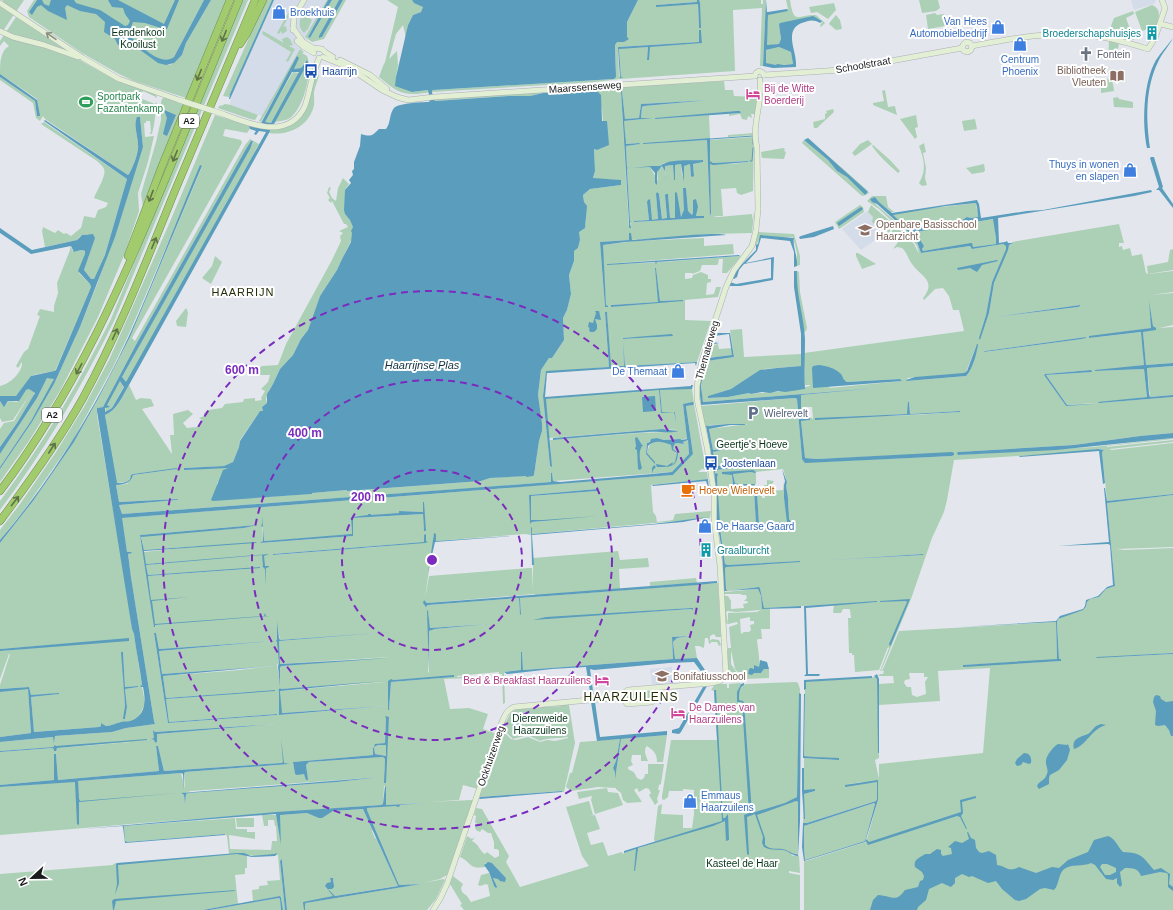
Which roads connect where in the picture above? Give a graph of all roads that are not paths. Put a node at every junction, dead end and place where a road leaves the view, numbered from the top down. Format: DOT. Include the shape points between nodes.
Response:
graph roads {
  1 [pos="230,0"];
  2 [pos="239,0"];
  3 [pos="255,0"];
  4 [pos="263,0"];
  5 [pos="304,0"];
  6 [pos="1162,0"];
  7 [pos="0,3"];
  8 [pos="1161,24"];
  9 [pos="1173,27"];
  10 [pos="293,28"];
  11 [pos="0,31"];
  12 [pos="317,48"];
  13 [pos="231,56"];
  14 [pos="319,56"];
  15 [pos="83,58"];
  16 [pos="764,75"];
  17 [pos="755,76"];
  18 [pos="760,80"];
  19 [pos="116,293"];
  20 [pos="0,491"];
  21 [pos="0,521"];
  22 [pos="658,687"];
  23 [pos="622,697"];
  24 [pos="432,910"];
  1 -- 19 [label="highway, A2, one-way" via="160,173"];
  2 -- 19 [label="highway, A2, one-way"];
  3 -- 13 [label="highway, A2"];
  4 -- 13 [label="highway, A2" via="247,34"];
  5 -- 10 [label="street" via="294,17"];
  6 -- 8 [label="street" via="1165,8"];
  15 -- 7 [label="street, one-way"];
  8 -- 9 [label="street"];
  8 -- 16 [label="street, Schoolstraat" via="1148,49 1106,37 1082,34 1034,36 972,46 968,52 962,48 841,70"];
  10 -- 12 [label="street" via="303,42"];
  10 -- 14 [label="street" via="301,44"];
  11 -- 15 [label="street"];
  12 -- 14 [label="street" via="315,50"];
  12 -- 14 [label="street" via="322,49"];
  21 -- 13 [label="highway, A2, one-way" via="56,442 103,359"];
  14 -- 15 [label="street, bridge" via="303,110 286,125 275,127 248,123 119,79"];
  14 -- 17 [label="street, Maarssenseweg" via="358,73 392,96 408,100"];
  16 -- 17 [label="street" via="759,71"];
  16 -- 18 [label="street"];
  17 -- 18 [label="street"];
  18 -- 22 [label="street, Thematerweg" via="761,93 756,127 756,230 752,246 734,270 726,287 702,359 697,386 714,493 726,676 717,682"];
  19 -- 20 [label="highway, A2, one-way" via="70,384 39,436"];
  22 -- 23 [label="street" via="628,690"];
  22 -- 23 [label="street" via="652,702 627,704"];
  23 -- 24 [label="street, Ockhuizerweg" via="514,707 506,712 447,885"];
}
